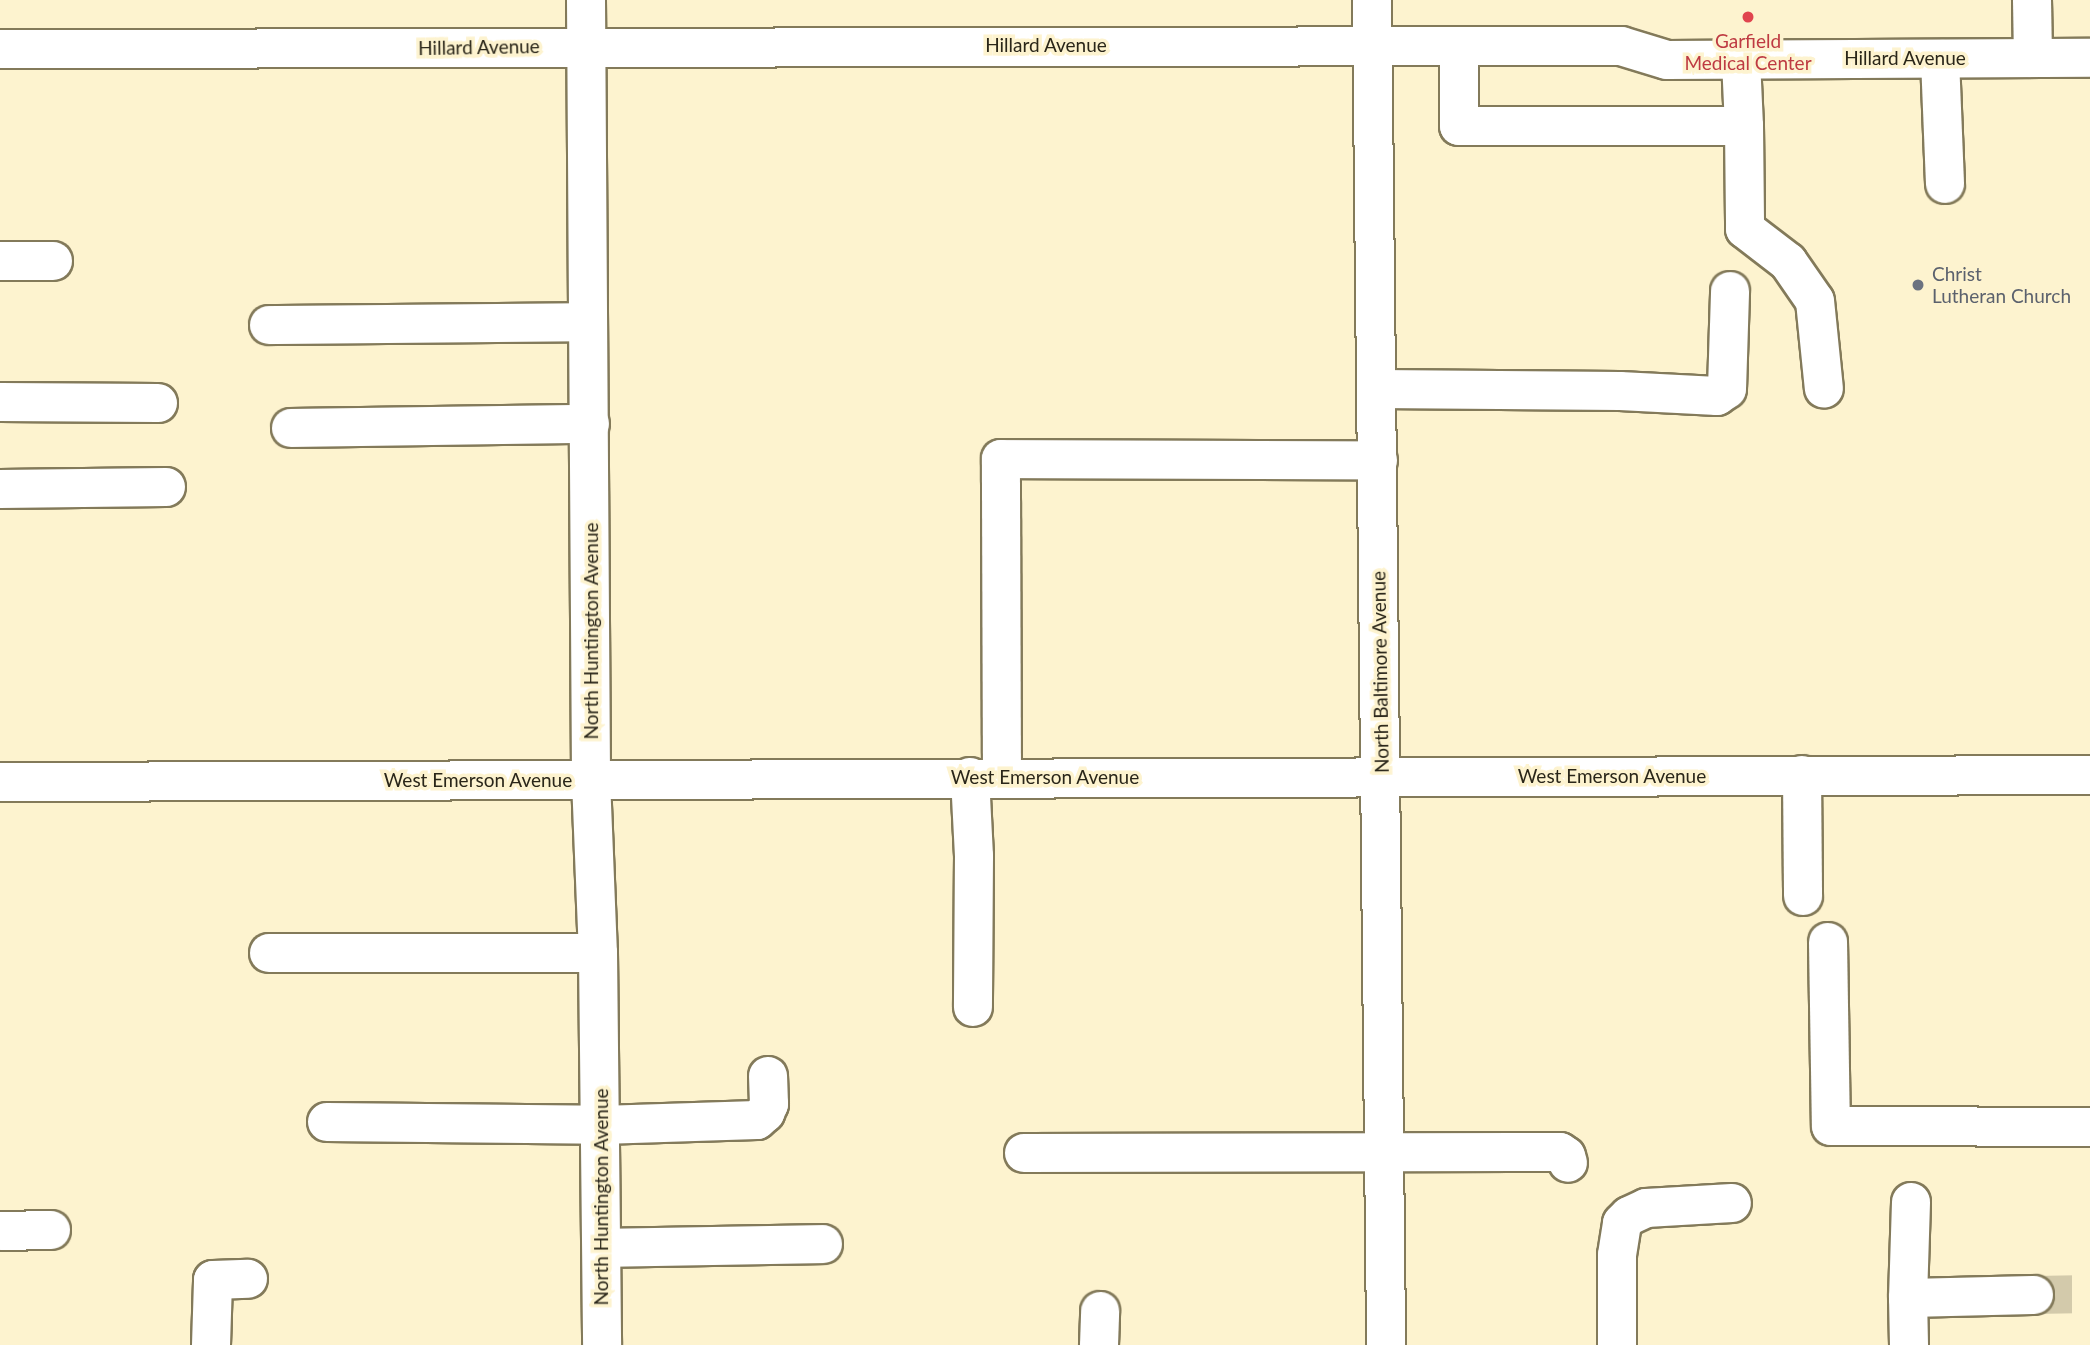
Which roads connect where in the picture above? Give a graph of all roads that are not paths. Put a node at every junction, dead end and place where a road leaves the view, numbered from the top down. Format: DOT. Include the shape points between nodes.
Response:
graph roads {
  1 [pos="586,0"];
  2 [pos="1372,0"];
  3 [pos="2032,0"];
  4 [pos="1373,45"];
  5 [pos="586,46"];
  6 [pos="1459,47"];
  7 [pos="0,49"];
  8 [pos="2033,58"];
  9 [pos="2090,58"];
  10 [pos="1741,59"];
  11 [pos="1940,59"];
  12 [pos="1744,126"];
  13 [pos="1945,184"];
  14 [pos="0,261"];
  15 [pos="53,261"];
  16 [pos="1730,291"];
  17 [pos="588,322"];
  18 [pos="269,325"];
  19 [pos="1378,389"];
  20 [pos="1824,389"];
  21 [pos="0,402"];
  22 [pos="158,403"];
  23 [pos="590,424"];
  24 [pos="291,428"];
  25 [pos="1378,460"];
  26 [pos="166,487"];
  27 [pos="0,489"];
  28 [pos="1802,775"];
  29 [pos="2090,775"];
  30 [pos="1381,776"];
  31 [pos="986,777"];
  32 [pos="591,780"];
  33 [pos="0,782"];
  34 [pos="1803,896"];
  35 [pos="1828,942"];
  36 [pos="269,953"];
  37 [pos="598,953"];
  38 [pos="973,1007"];
  39 [pos="768,1076"];
  40 [pos="327,1122"];
  41 [pos="601,1125"];
  42 [pos="2090,1126"];
  43 [pos="1024,1153"];
  44 [pos="1382,1153"];
  45 [pos="1568,1163"];
  46 [pos="1911,1202"];
  47 [pos="1732,1203"];
  48 [pos="51,1230"];
  49 [pos="0,1231"];
  50 [pos="823,1244"];
  51 [pos="602,1248"];
  52 [pos="248,1279"];
  53 [pos="2034,1295"];
  54 [pos="1908,1298"];
  55 [pos="211,1345"];
  56 [pos="602,1345"];
  57 [pos="1386,1345"];
  58 [pos="1617,1345"];
  59 [pos="1909,1345"];
  1 -- 5 [label="street, North Huntington Avenue"];
  2 -- 4 [label="street, North Baltimore Avenue"];
  3 -- 8 [label="street"];
  4 -- 5 [label="street, Hillard Avenue"];
  4 -- 6 [label="street, Hillard Avenue"];
  4 -- 19 [label="street, North Baltimore Avenue"];
  5 -- 7 [label="street, Hillard Avenue"];
  5 -- 17 [label="street, North Huntington Avenue"];
  6 -- 10 [label="street, Hillard Avenue" via="1622,46 1667,60"];
  6 -- 12 [label="street" via="1459,126"];
  8 -- 9 [label="street, Hillard Avenue"];
  8 -- 11 [label="street, Hillard Avenue"];
  10 -- 11 [label="street, Hillard Avenue"];
  10 -- 12 [label="street"];
  11 -- 13 [label="street"];
  12 -- 20 [label="street" via="1745,229 1788,262 1815,300"];
  14 -- 15 [label="street"];
  16 -- 19 [label="street" via="1727,389 1717,396"];
  17 -- 18 [label="street"];
  17 -- 23 [label="street, North Huntington Avenue"];
  19 -- 25 [label="street, North Baltimore Avenue"];
  21 -- 22 [label="street"];
  23 -- 24 [label="street"];
  23 -- 32 [label="street, North Huntington Avenue"];
  25 -- 30 [label="street, North Baltimore Avenue"];
  25 -- 31 [label="street" via="1001,459"];
  26 -- 27 [label="street"];
  28 -- 29 [label="street, West Emerson Avenue"];
  28 -- 30 [label="street, West Emerson Avenue"];
  28 -- 34 [label="street"];
  30 -- 31 [label="street, West Emerson Avenue"];
  30 -- 44 [label="street, North Baltimore Avenue"];
  31 -- 32 [label="street, West Emerson Avenue"];
  31 -- 38 [label="street" via="974,856"];
  32 -- 33 [label="street, West Emerson Avenue"];
  32 -- 37 [label="street, North Huntington Avenue"];
  35 -- 42 [label="street" via="1831,1126"];
  36 -- 37 [label="street"];
  37 -- 41 [label="street, North Huntington Avenue"];
  39 -- 41 [label="street" via="769,1104 757,1120"];
  40 -- 41 [label="street"];
  41 -- 51 [label="street, North Huntington Avenue"];
  43 -- 44 [label="street"];
  44 -- 45 [label="street" via="1560,1152"];
  44 -- 57 [label="street, North Baltimore Avenue"];
  46 -- 54 [label="street"];
  47 -- 58 [label="street" via="1646,1208 1622,1223 1617,1255"];
  48 -- 49 [label="street"];
  50 -- 51 [label="street"];
  51 -- 56 [label="street, North Huntington Avenue"];
  52 -- 55 [label="street" via="213,1280"];
  53 -- 54 [label="street"];
  54 -- 59 [label="street"];
}
